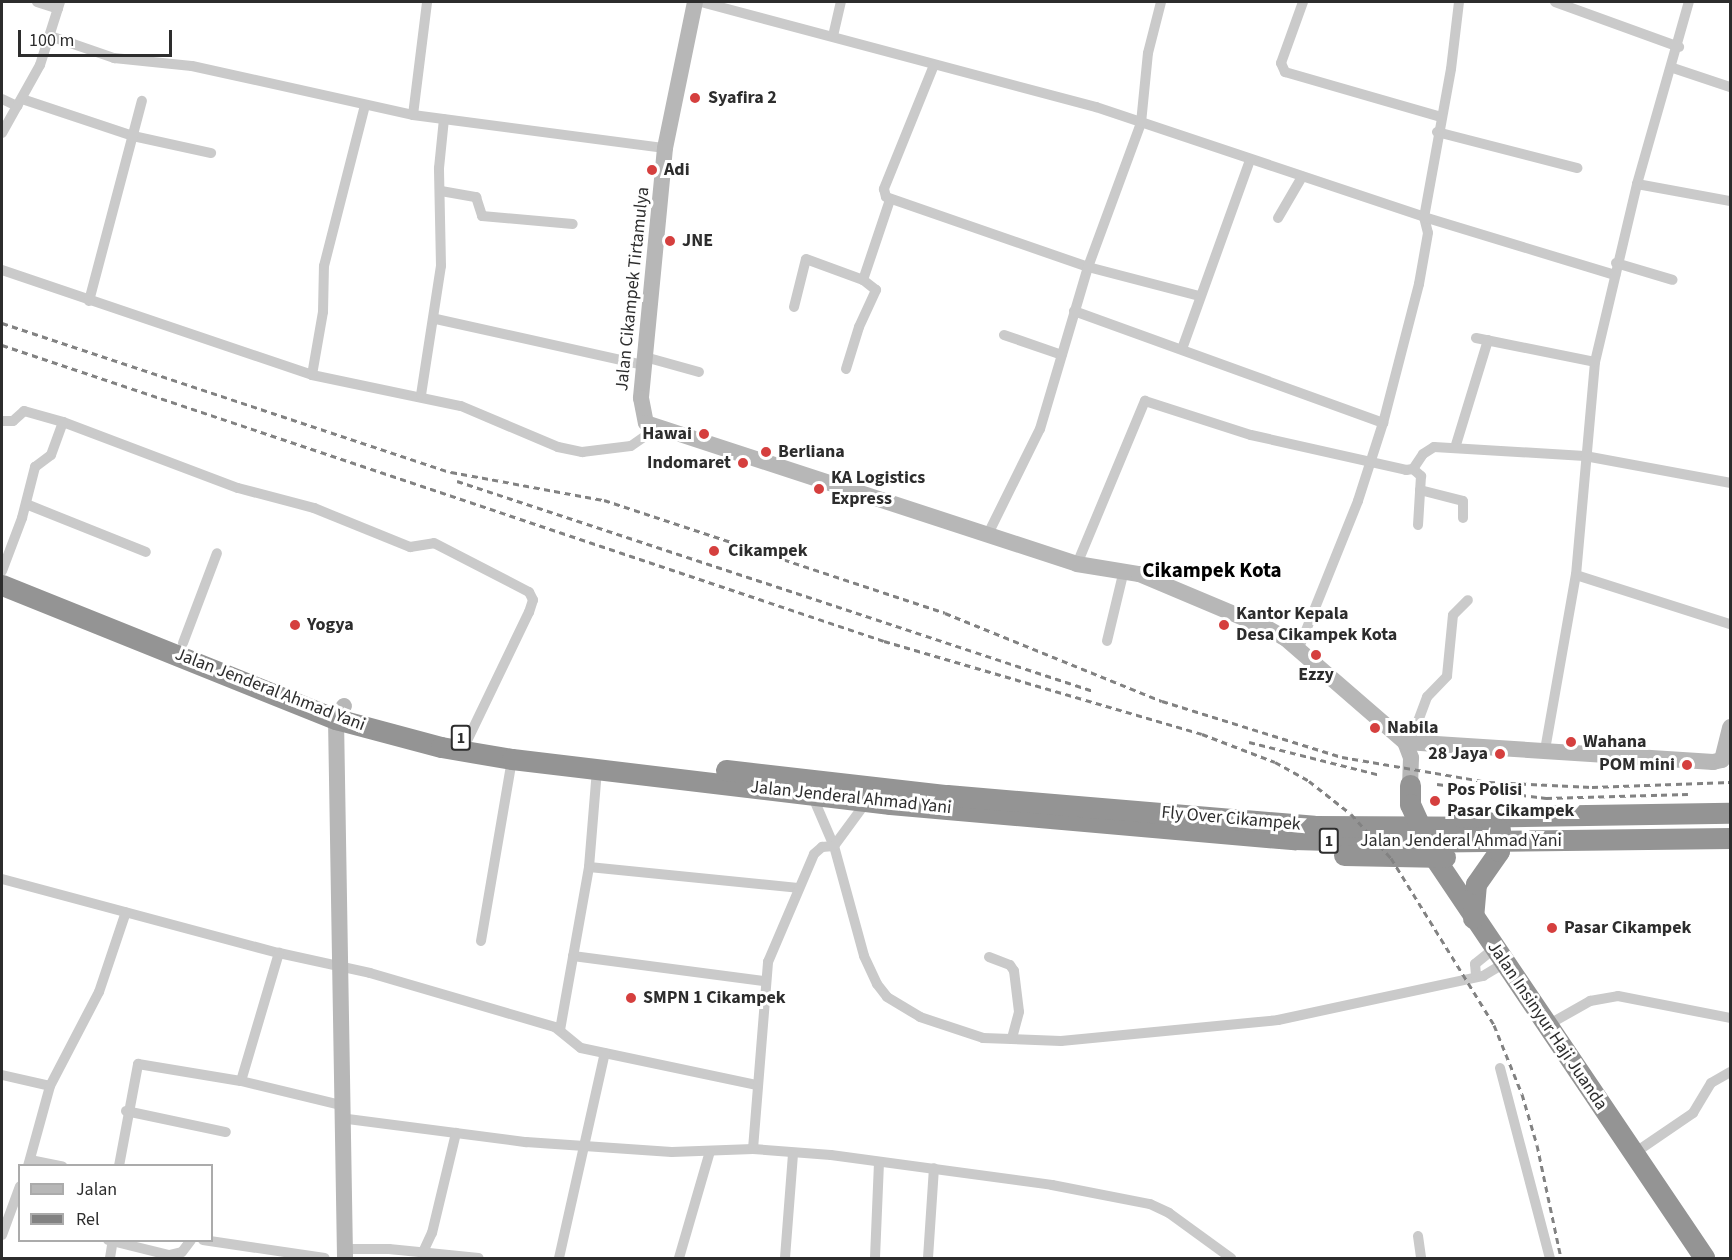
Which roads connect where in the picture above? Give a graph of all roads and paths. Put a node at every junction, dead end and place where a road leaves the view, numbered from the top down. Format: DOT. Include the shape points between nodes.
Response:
graph roads {
  1 [pos="37,2"];
  2 [pos="427,2"];
  3 [pos="695,2"];
  4 [pos="701,2"];
  5 [pos="841,2"];
  6 [pos="1161,2"];
  7 [pos="1303,2"];
  8 [pos="1459,2"];
  9 [pos="1555,2"];
  10 [pos="1689,2"];
  11 [pos="59,5"];
  12 [pos="50,36"];
  13 [pos="833,36"];
  14 [pos="1678,47"];
  15 [pos="934,65"];
  16 [pos="1672,68"];
  17 [pos="1731,87"];
  18 [pos="2,99"];
  19 [pos="141,101"];
  20 [pos="20,103"];
  21 [pos="365,105"];
  22 [pos="413,115"];
  23 [pos="1440,117"];
  24 [pos="444,119"];
  25 [pos="1141,123"];
  26 [pos="1437,132"];
  27 [pos="2,133"];
  28 [pos="133,136"];
  29 [pos="665,148"];
  30 [pos="211,153"];
  31 [pos="1250,160"];
  32 [pos="1577,168"];
  33 [pos="1302,177"];
  34 [pos="1636,184"];
  35 [pos="441,192"];
  36 [pos="890,200"];
  37 [pos="1731,201"];
  38 [pos="1278,218"];
  39 [pos="1424,218"];
  40 [pos="573,224"];
  41 [pos="1616,263"];
  42 [pos="1088,267"];
  43 [pos="2,270"];
  44 [pos="1615,275"];
  45 [pos="862,280"];
  46 [pos="1673,280"];
  47 [pos="1199,296"];
  48 [pos="89,301"];
  49 [pos="794,307"];
  50 [pos="1074,311"];
  51 [pos="435,319"];
  52 [pos="1004,335"];
  53 [pos="1476,338"];
  54 [pos="1488,340"];
  55 [pos="1182,349"];
  56 [pos="1062,355"];
  57 [pos="644,361"];
  58 [pos="1595,362"];
  59 [pos="846,369"];
  60 [pos="699,372"];
  61 [pos="312,375"];
  62 [pos="421,395"];
  63 [pos="2,421"];
  64 [pos="63,422"];
  65 [pos="1383,423"];
  66 [pos="657,428"];
  67 [pos="1455,448"];
  68 [pos="1585,456"];
  69 [pos="1370,463"];
  70 [pos="1413,469"];
  71 [pos="1731,483"];
  72 [pos="1420,490"];
  73 [pos="26,504"];
  74 [pos="1463,518"];
  75 [pos="1418,525"];
  76 [pos="988,534"];
  77 [pos="146,552"];
  78 [pos="217,553"];
  79 [pos="1077,564"];
  80 [pos="1124,570"];
  81 [pos="2,572"];
  82 [pos="1576,575"];
  83 [pos="2,585"];
  84 [pos="1468,600"];
  85 [pos="1731,624"];
  86 [pos="1107,641"];
  87 [pos="183,643"];
  88 [pos="1298,650"];
  89 [pos="340,713"];
  90 [pos="1731,727"];
  91 [pos="468,739"];
  92 [pos="1408,741"];
  93 [pos="1545,750"];
  94 [pos="513,759"];
  95 [pos="1726,760"];
  96 [pos="597,770"];
  97 [pos="855,783"];
  98 [pos="1410,785"];
  99 [pos="812,795"];
  100 [pos="947,795"];
  101 [pos="867,801"];
  102 [pos="890,804"];
  103 [pos="1731,813"];
  104 [pos="1459,817"];
  105 [pos="1487,818"];
  106 [pos="1418,823"];
  107 [pos="1731,824"];
  108 [pos="1731,838"];
  109 [pos="834,846"];
  110 [pos="1731,851"];
  111 [pos="1302,853"];
  112 [pos="1496,855"];
  113 [pos="1434,857"];
  114 [pos="588,867"];
  115 [pos="2,879"];
  116 [pos="798,888"];
  117 [pos="126,912"];
  118 [pos="1473,918"];
  119 [pos="481,942"];
  120 [pos="279,953"];
  121 [pos="573,956"];
  122 [pos="1500,956"];
  123 [pos="989,957"];
  124 [pos="340,965"];
  125 [pos="1476,975"];
  126 [pos="763,981"];
  127 [pos="1731,1018"];
  128 [pos="1546,1026"];
  129 [pos="560,1029"];
  130 [pos="1012,1039"];
  131 [pos="605,1053"];
  132 [pos="1500,1068"];
  133 [pos="1731,1072"];
  134 [pos="2,1075"];
  135 [pos="241,1082"];
  136 [pos="758,1085"];
  137 [pos="50,1086"];
  138 [pos="126,1111"];
  139 [pos="340,1112"];
  140 [pos="226,1132"];
  141 [pos="456,1133"];
  142 [pos="583,1145"];
  143 [pos="753,1149"];
  144 [pos="710,1151"];
  145 [pos="793,1153"];
  146 [pos="1633,1154"];
  147 [pos="879,1162"];
  148 [pos="29,1163"];
  149 [pos="119,1164"];
  150 [pos="934,1168"];
  151 [pos="18,1191"];
  152 [pos="2,1235"];
  153 [pos="1418,1236"];
  154 [pos="213,1241"];
  155 [pos="111,1242"];
  156 [pos="115,1242"];
  157 [pos="190,1242"];
  158 [pos="423,1252"];
  159 [pos="344,1254"];
  160 [pos="110,1258"];
  161 [pos="325,1258"];
  162 [pos="479,1258"];
  163 [pos="559,1258"];
  164 [pos="680,1258"];
  165 [pos="785,1258"];
  166 [pos="875,1258"];
  167 [pos="928,1258"];
  168 [pos="1232,1258"];
  169 [pos="1421,1258"];
  170 [pos="1550,1258"];
  171 [pos="1704,1258"];
  1 -- 11 [label="street"];
  2 -- 22 [label="street"];
  3 -- 29 [label="street, Jalan Cikampek Tirtamulya"];
  4 -- 13 [label="street"];
  5 -- 13 [label="street"];
  6 -- 25 [label="street" via="1148,53"];
  7 -- 23 [label="street" via="1281,63 1285,72"];
  8 -- 23 [label="street" via="1451,69"];
  9 -- 14 [label="street"];
  10 -- 14 [label="street"];
  11 -- 12 [label="street"];
  12 -- 20 [label="street"];
  12 -- 21 [label="street" via="114,58 192,66"];
  13 -- 15 [label="street"];
  14 -- 16 [label="street"];
  15 -- 25 [label="street" via="1096,107"];
  15 -- 36 [label="street" via="884,189"];
  16 -- 17 [label="street"];
  16 -- 34 [label="street"];
  18 -- 20 [label="street"];
  19 -- 28 [label="street"];
  20 -- 27 [label="street"];
  20 -- 28 [label="street"];
  21 -- 22 [label="street"];
  21 -- 61 [label="street" via="324,266 323,312"];
  22 -- 24 [label="street"];
  23 -- 26 [label="street"];
  24 -- 29 [label="street"];
  24 -- 35 [label="street"];
  25 -- 31 [label="street"];
  25 -- 42 [label="street"];
  26 -- 32 [label="street"];
  26 -- 39 [label="street"];
  28 -- 30 [label="street"];
  28 -- 48 [label="street"];
  29 -- 57 [label="street, Jalan Cikampek Tirtamulya"];
  31 -- 33 [label="street"];
  31 -- 47 [label="street"];
  33 -- 38 [label="street"];
  33 -- 39 [label="street"];
  34 -- 37 [label="street"];
  34 -- 41 [label="street"];
  35 -- 40 [label="street" via="476,197 482,216"];
  35 -- 51 [label="street" via="441,266"];
  36 -- 42 [label="street"];
  36 -- 45 [label="street"];
  39 -- 44 [label="street"];
  39 -- 65 [label="street" via="1428,233 1419,284"];
  41 -- 44 [label="street"];
  41 -- 46 [label="street"];
  42 -- 47 [label="street"];
  42 -- 50 [label="street"];
  43 -- 48 [label="street"];
  44 -- 58 [label="street"];
  45 -- 49 [label="street" via="806,259"];
  45 -- 59 [label="street" via="876,290"];
  47 -- 55 [label="street"];
  48 -- 61 [label="street"];
  50 -- 55 [label="street"];
  50 -- 56 [label="street"];
  51 -- 57 [label="street"];
  51 -- 62 [label="street"];
  52 -- 56 [label="street"];
  53 -- 54 [label="street"];
  54 -- 58 [label="street"];
  54 -- 67 [label="street"];
  55 -- 65 [label="street"];
  56 -- 76 [label="street" via="1040,429"];
  57 -- 60 [label="street"];
  57 -- 66 [label="street, Jalan Cikampek Tirtamulya" via="643,417"];
  58 -- 68 [label="street"];
  61 -- 62 [label="street"];
  62 -- 66 [label="street" via="491,417 531,439 582,452 631,446"];
  63 -- 64 [label="street" via="13,421 24,411"];
  64 -- 73 [label="street" via="51,455 35,467"];
  64 -- 91 [label="street" via="238,488 314,508 410,547 434,543 529,592 533,600 529,612"];
  65 -- 69 [label="street"];
  66 -- 76 [label="street" via="770,461"];
  67 -- 68 [label="street"];
  67 -- 70 [label="street" via="1429,449"];
  68 -- 71 [label="street"];
  68 -- 82 [label="street"];
  69 -- 70 [label="street"];
  69 -- 79 [label="street" via="1251,435 1145,401"];
  69 -- 88 [label="street"];
  70 -- 72 [label="street" via="1421,476"];
  72 -- 74 [label="street" via="1463,501"];
  72 -- 75 [label="street"];
  73 -- 77 [label="street"];
  73 -- 81 [label="street"];
  76 -- 79 [label="street"];
  78 -- 87 [label="street"];
  79 -- 80 [label="street"];
  80 -- 86 [label="street"];
  80 -- 88 [label="street" via="1230,611 1285,638"];
  81 -- 87 [label="highway, Jalan Jenderal Ahmad Yani / 1"];
  82 -- 85 [label="street"];
  82 -- 93 [label="street"];
  83 -- 89 [label="highway, Jalan Jenderal Ahmad Yani / 1"];
  84 -- 92 [label="street" via="1453,615 1447,676 1422,707"];
  87 -- 89 [label="highway, Jalan Jenderal Ahmad Yani / 1"];
  88 -- 92 [label="street"];
  89 -- 91 [label="highway, Jalan Jenderal Ahmad Yani / 1"];
  89 -- 94 [label="highway, Jalan Jenderal Ahmad Yani / 1" via="441,747"];
  89 -- 124 [label="street"];
  90 -- 95 [label="street"];
  91 -- 97 [label="highway, Jalan Jenderal Ahmad Yani / 1"];
  92 -- 93 [label="street"];
  92 -- 98 [label="street"];
  93 -- 95 [label="street"];
  94 -- 96 [label="highway, Jalan Jenderal Ahmad Yani / 1"];
  94 -- 119 [label="street"];
  96 -- 99 [label="highway, Jalan Jenderal Ahmad Yani / 1"];
  96 -- 114 [label="street"];
  97 -- 100 [label="highway, Jalan Jenderal Ahmad Yani / 1"];
  97 -- 111 [label="highway" via="912,782 1291,813 1309,823 1311,837"];
  98 -- 104 [label="highway" via="1429,812"];
  98 -- 106 [label="highway, Jalan Insinyur Haji Juanda" via="1410,804"];
  99 -- 101 [label="highway, Jalan Jenderal Ahmad Yani / 1"];
  99 -- 109 [label="street"];
  100 -- 107 [label="highway, Fly Over Cikampek / 1" via="1314,826"];
  101 -- 102 [label="highway, Jalan Jenderal Ahmad Yani / 1"];
  101 -- 109 [label="street"];
  102 -- 108 [label="highway, Jalan Jenderal Ahmad Yani / 1" via="1340,842"];
  102 -- 111 [label="highway" via="917,817 1158,843"];
  103 -- 105 [label="highway"];
  104 -- 105 [label="highway"];
  104 -- 106 [label="highway"];
  105 -- 112 [label="highway" via="1501,833"];
  106 -- 113 [label="highway, Jalan Insinyur Haji Juanda"];
  109 -- 116 [label="street" via="822,847 814,854"];
  109 -- 130 [label="street" via="864,956 887,997 940,1025 983,1038"];
  110 -- 112 [label="highway"];
  111 -- 113 [label="highway"];
  112 -- 113 [label="highway"];
  112 -- 118 [label="highway" via="1476,884"];
  113 -- 118 [label="highway, Jalan Insinyur Haji Juanda"];
  114 -- 116 [label="street"];
  114 -- 121 [label="street"];
  115 -- 117 [label="street"];
  116 -- 126 [label="street"];
  117 -- 120 [label="street"];
  117 -- 137 [label="street" via="99,992"];
  118 -- 122 [label="highway, Jalan Insinyur Haji Juanda"];
  120 -- 124 [label="street"];
  120 -- 135 [label="street"];
  121 -- 126 [label="street"];
  121 -- 129 [label="street"];
  122 -- 125 [label="street" via="1483,976"];
  122 -- 125 [label="street" via="1475,964"];
  122 -- 128 [label="highway, Jalan Insinyur Haji Juanda"];
  123 -- 130 [label="street" via="1010,965 1014,971 1019,1012"];
  124 -- 129 [label="street"];
  124 -- 139 [label="street"];
  125 -- 130 [label="street" via="1244,1025 1061,1041"];
  126 -- 136 [label="street"];
  127 -- 128 [label="street" via="1618,996 1590,1001"];
  128 -- 146 [label="highway, Jalan Insinyur Haji Juanda"];
  129 -- 131 [label="street" via="575,1045"];
  131 -- 136 [label="street"];
  131 -- 142 [label="street"];
  132 -- 170 [label="street"];
  133 -- 146 [label="street" via="1711,1083 1693,1113"];
  134 -- 137 [label="street"];
  135 -- 138 [label="street" via="138,1064"];
  135 -- 139 [label="street"];
  136 -- 143 [label="street"];
  137 -- 148 [label="street"];
  138 -- 140 [label="street"];
  138 -- 149 [label="street"];
  139 -- 141 [label="street"];
  139 -- 159 [label="street"];
  141 -- 142 [label="street"];
  141 -- 158 [label="street" via="432,1233"];
  142 -- 144 [label="street"];
  142 -- 163 [label="street"];
  143 -- 144 [label="street"];
  143 -- 145 [label="street"];
  144 -- 164 [label="street"];
  145 -- 147 [label="street"];
  145 -- 165 [label="street"];
  146 -- 171 [label="highway, Jalan Insinyur Haji Juanda"];
  147 -- 150 [label="street"];
  147 -- 166 [label="street"];
  150 -- 167 [label="street"];
  150 -- 168 [label="street" via="1150,1204"];
  151 -- 152 [label="street"];
  153 -- 169 [label="street"];
  154 -- 161 [label="street"];
  155 -- 160 [label="street"];
  156 -- 157 [label="street" via="169,1255 182,1252"];
  158 -- 159 [label="street"];
  158 -- 162 [label="street"];
}
